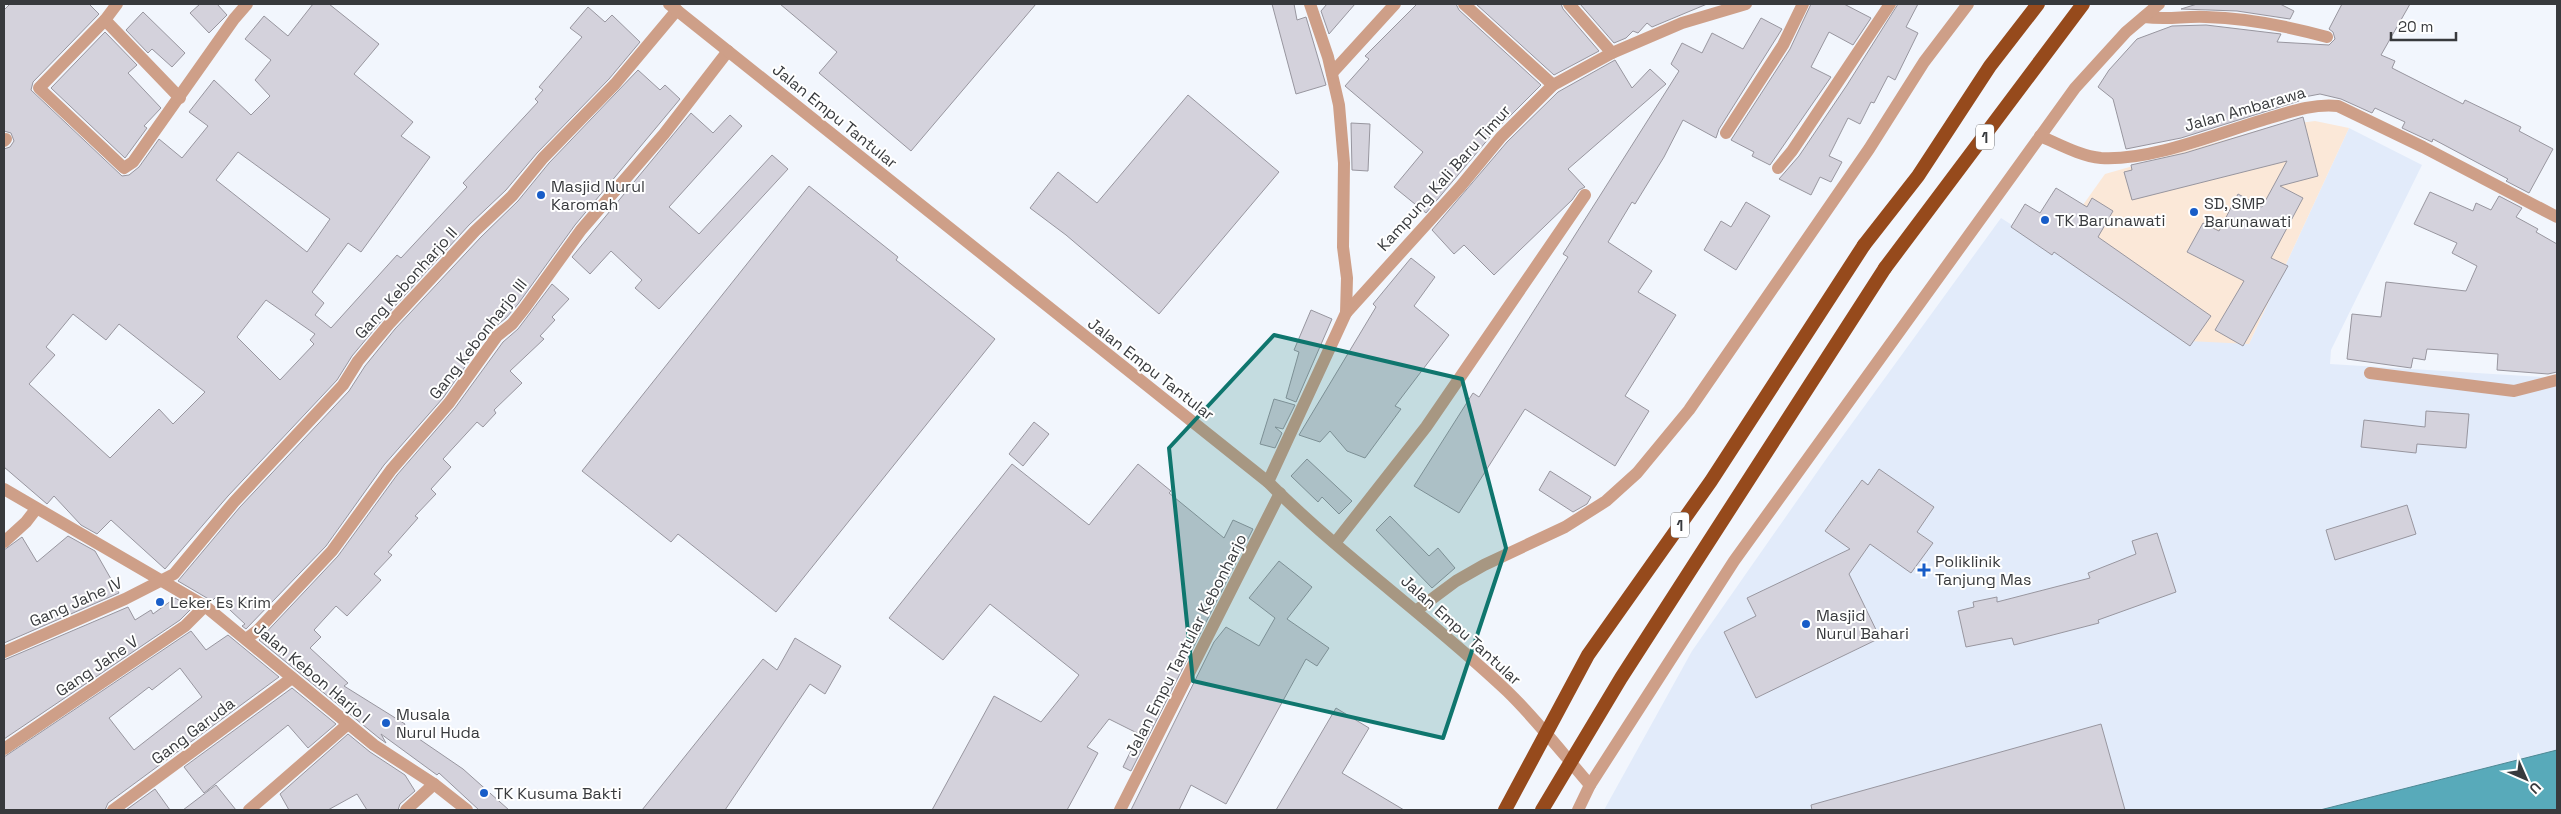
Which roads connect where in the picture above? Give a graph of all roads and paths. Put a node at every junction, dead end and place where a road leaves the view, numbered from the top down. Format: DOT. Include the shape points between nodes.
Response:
graph roads {
  1 [pos="117,4"];
  2 [pos="247,4"];
  3 [pos="1394,4"];
  4 [pos="1464,4"];
  5 [pos="1569,4"];
  6 [pos="1746,4"];
  7 [pos="1804,4"];
  8 [pos="1890,4"];
  9 [pos="1968,4"];
  10 [pos="2038,4"];
  11 [pos="2083,4"];
  12 [pos="2159,4"];
  13 [pos="673,7"];
  14 [pos="1315,7"];
  15 [pos="1708,8"];
  16 [pos="2144,17"];
  17 [pos="105,20"];
  18 [pos="2328,37"];
  19 [pos="728,51"];
  20 [pos="1612,52"];
  21 [pos="1332,73"];
  22 [pos="1552,85"];
  23 [pos="180,98"];
  24 [pos="1726,133"];
  25 [pos="2040,136"];
  26 [pos="1778,168"];
  27 [pos="1585,196"];
  28 [pos="2557,217"];
  29 [pos="1346,313"];
  30 [pos="2370,373"];
  31 [pos="2557,380"];
  32 [pos="1268,482"];
  33 [pos="4,489"];
  34 [pos="1280,493"];
  35 [pos="36,509"];
  36 [pos="4,542"];
  37 [pos="1335,543"];
  38 [pos="162,579"];
  39 [pos="205,606"];
  40 [pos="1417,610"];
  41 [pos="246,639"];
  42 [pos="4,652"];
  43 [pos="292,678"];
  44 [pos="348,724"];
  45 [pos="4,749"];
  46 [pos="434,784"];
  47 [pos="1590,784"];
  48 [pos="113,810"];
  49 [pos="249,810"];
  50 [pos="406,810"];
  51 [pos="467,810"];
  52 [pos="1120,810"];
  53 [pos="1505,810"];
  54 [pos="1542,810"];
  55 [pos="1578,810"];
  1 -- 17 [label="street"];
  2 -- 23 [label="street"];
  3 -- 21 [label="street"];
  4 -- 22 [label="street"];
  5 -- 20 [label="street"];
  6 -- 15 [label="street, Kampung Kali Baru Timur"];
  7 -- 24 [label="street" via="1783,45"];
  8 -- 26 [label="street"];
  9 -- 40 [label="street" via="1924,62 1869,149 1694,402 1637,473 1606,501 1565,527 1484,565"];
  10 -- 53 [label="highway, 1, bridge" via="1990,66 1918,176 1864,245 1711,481 1588,655"];
  11 -- 54 [label="highway, 1, bridge" via="1885,268 1622,678"];
  12 -- 16 [label="street"];
  13 -- 19 [label="street, Jalan Empu Tantular"];
  13 -- 38 [label="street, Gang Kebonharjo II" via="615,84 389,324 343,385 234,502 174,574"];
  14 -- 21 [label="street"];
  15 -- 20 [label="street, Kampung Kali Baru Timur" via="1682,23"];
  16 -- 18 [label="street" via="2266,22"];
  16 -- 25 [label="street" via="2075,88"];
  17 -- 23 [label="street"];
  17 -- 23 [label="street" via="39,88 124,168 133,162"];
  19 -- 32 [label="street, Jalan Empu Tantular"];
  19 -- 41 [label="street, Gang Kebonharjo III" via="664,134 581,230 512,324 497,336 449,404 391,470 332,551"];
  20 -- 22 [label="street, Kampung Kali Baru Timur"];
  21 -- 29 [label="street" via="1339,106 1344,163"];
  22 -- 29 [label="street, Kampung Kali Baru Timur" via="1501,137"];
  25 -- 28 [label="street, Jalan Ambarawa" via="2083,154 2102,158 2144,154 2281,115 2324,105 2338,106"];
  25 -- 47 [label="street" via="1734,561"];
  27 -- 37 [label="street" via="1437,412"];
  29 -- 32 [label="street, Kampung Kali Baru Timur"];
  30 -- 31 [label="street" via="2514,391"];
  32 -- 34 [label="street, Jalan Empu Tantular"];
  33 -- 35 [label="street, Jalan Kebon Harjo I"];
  34 -- 37 [label="street, Jalan Empu Tantular"];
  34 -- 52 [label="street, Jalan Empu Tantular Kebonharjo"];
  35 -- 36 [label="street"];
  35 -- 38 [label="street, Jalan Kebon Harjo I"];
  37 -- 40 [label="street, Jalan Empu Tantular"];
  38 -- 39 [label="street, Jalan Kebon Harjo I"];
  38 -- 42 [label="street, Gang Jahe IV" via="125,599"];
  39 -- 41 [label="street, Jalan Kebon Harjo I"];
  39 -- 45 [label="street, Gang Jahe V" via="185,626"];
  40 -- 47 [label="street, Jalan Empu Tantular" via="1508,692"];
  41 -- 43 [label="street, Jalan Kebon Harjo I"];
  43 -- 44 [label="street, Jalan Kebon Harjo I"];
  43 -- 48 [label="street, Gang Garuda"];
  44 -- 46 [label="street, Jalan Kebon Harjo I"];
  44 -- 49 [label="street"];
  46 -- 50 [label="street"];
  46 -- 51 [label="street, Jalan Kebon Harjo I"];
  47 -- 55 [label="street"];
}
